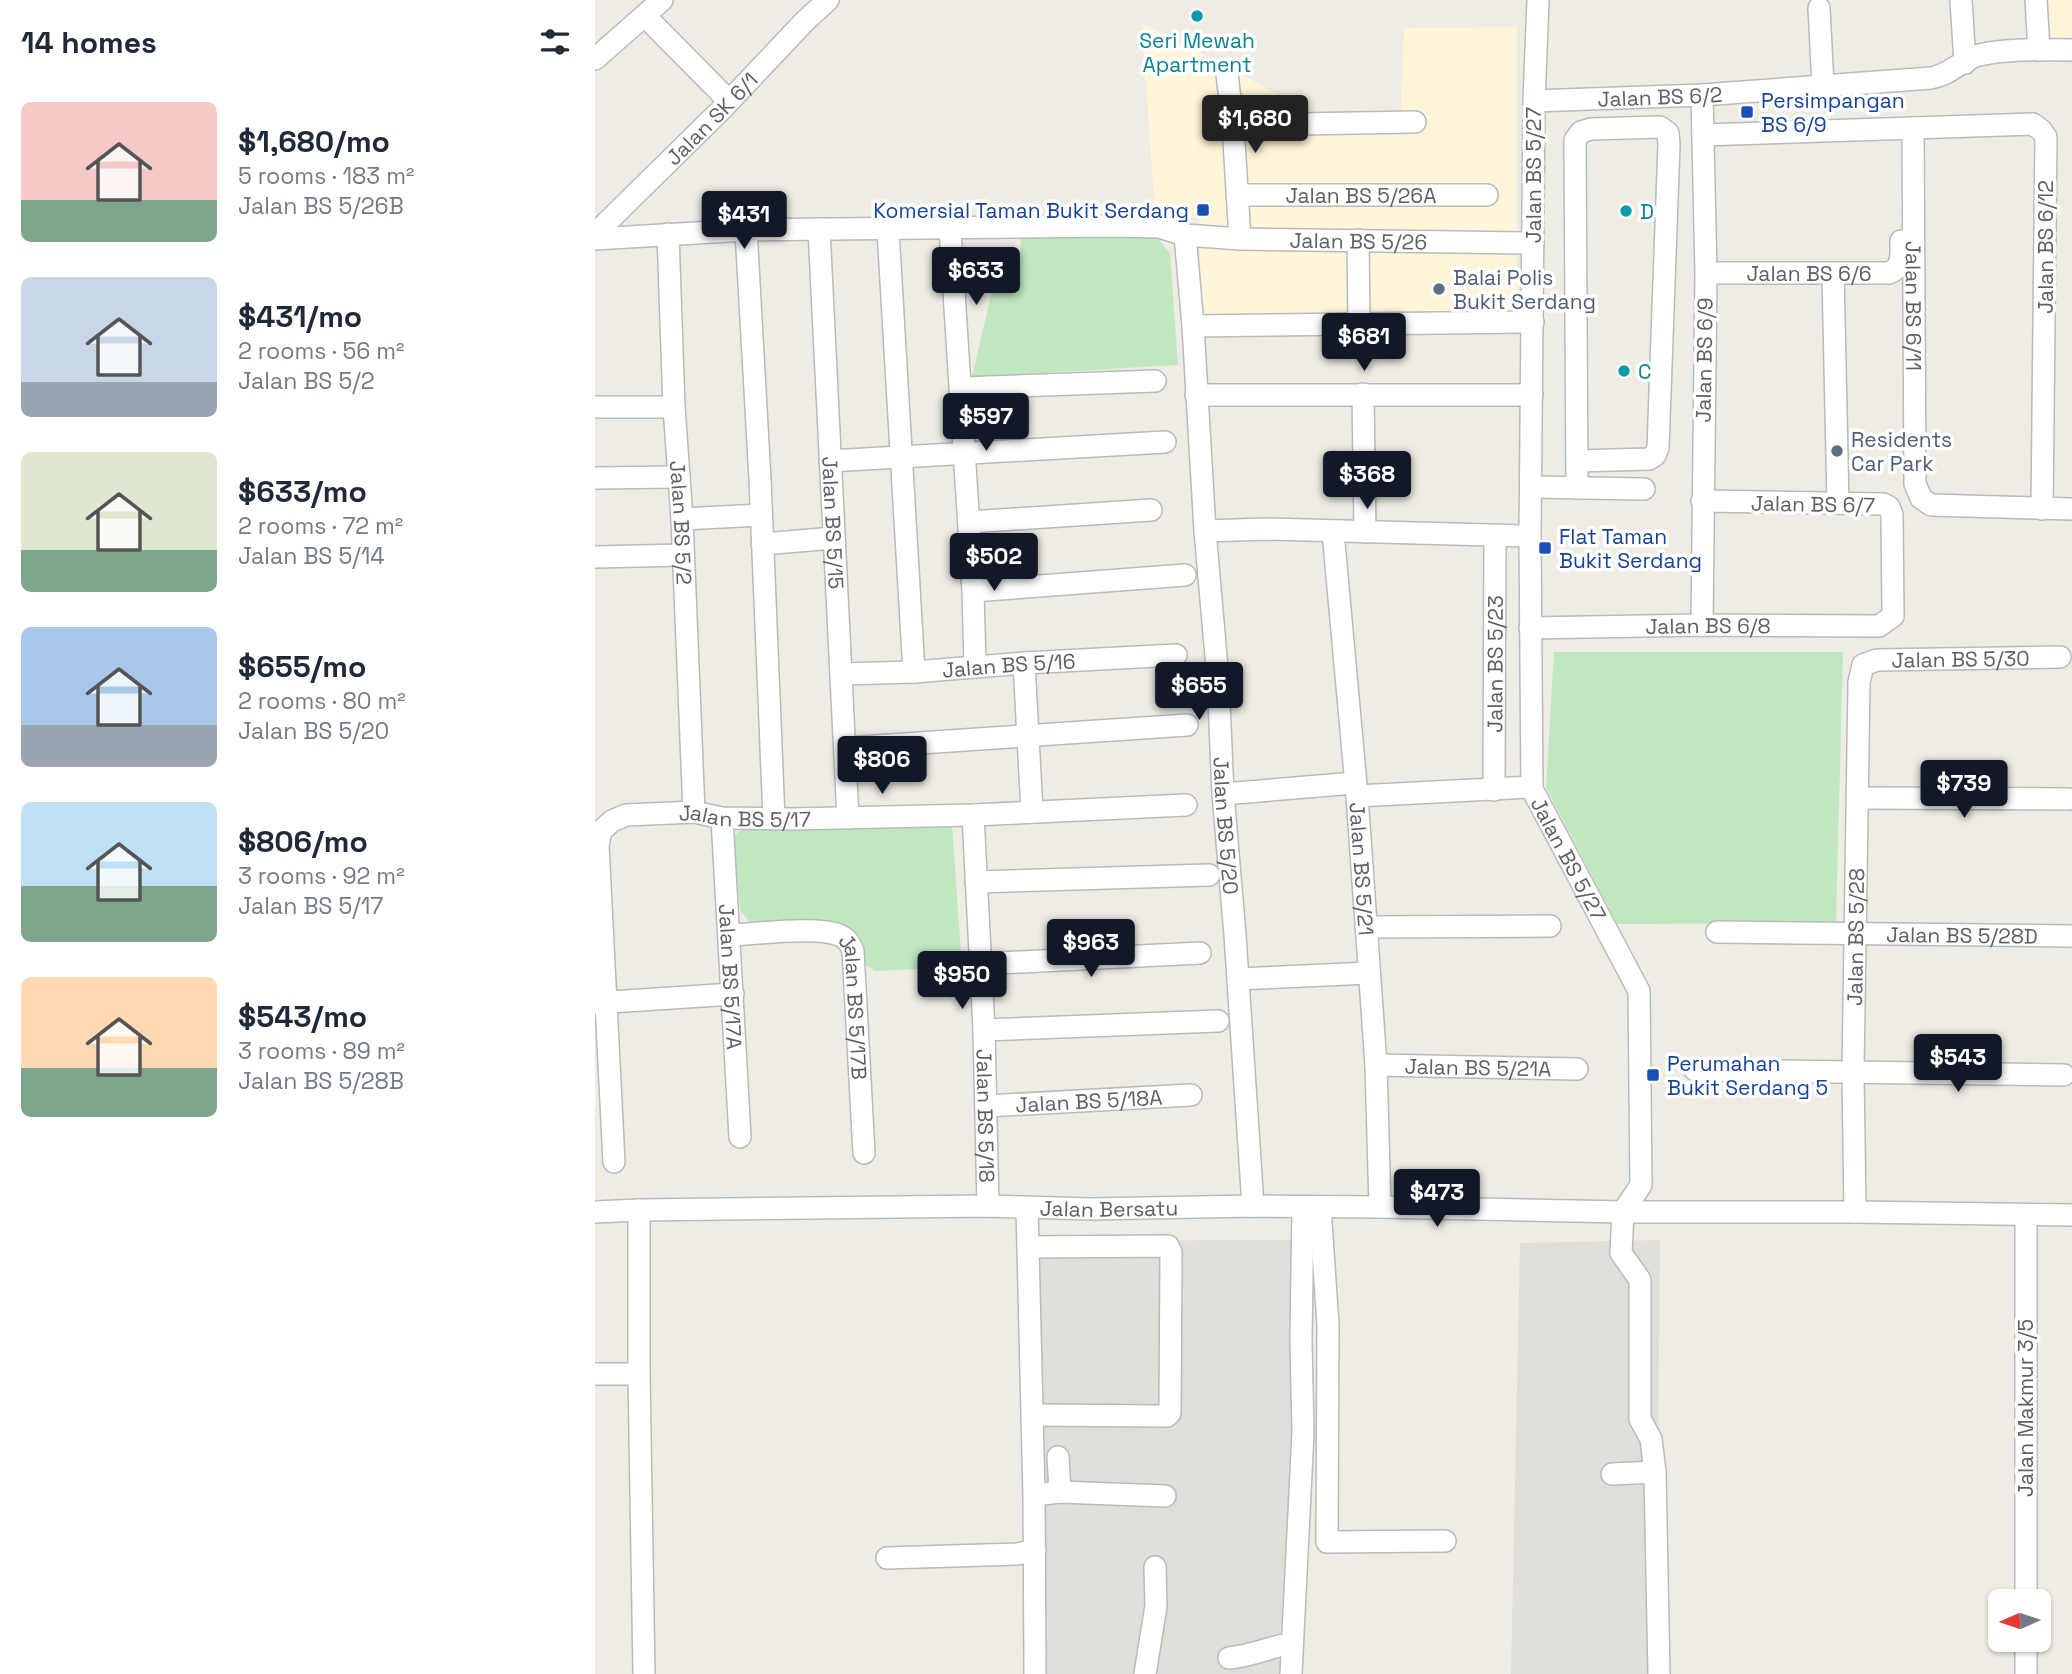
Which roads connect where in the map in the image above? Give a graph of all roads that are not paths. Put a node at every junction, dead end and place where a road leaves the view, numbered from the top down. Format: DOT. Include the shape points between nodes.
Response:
graph roads {
  1 [pos="662,0"];
  2 [pos="828,0"];
  3 [pos="1538,0"];
  4 [pos="1961,0"];
  5 [pos="2036,0"];
  6 [pos="1819,8"];
  7 [pos="645,16"];
  8 [pos="2039,50"];
  9 [pos="2072,50"];
  10 [pos="595,60"];
  11 [pos="1965,63"];
  12 [pos="1227,74"];
  13 [pos="1823,86"];
  14 [pos="1702,95"];
  15 [pos="729,101"];
  16 [pos="1534,101"];
  17 [pos="1415,122"];
  18 [pos="1233,125"];
  19 [pos="1906,129"];
  20 [pos="1703,135"];
  21 [pos="1237,195"];
  22 [pos="1487,195"];
  23 [pos="820,229"];
  24 [pos="950,229"];
  25 [pos="746,230"];
  26 [pos="888,230"];
  27 [pos="668,234"];
  28 [pos="1185,235"];
  29 [pos="595,236"];
  30 [pos="1240,239"];
  31 [pos="1358,240"];
  32 [pos="1533,243"];
  33 [pos="1706,274"];
  34 [pos="1833,274"];
  35 [pos="1533,322"];
  36 [pos="1359,324"];
  37 [pos="1193,326"];
  38 [pos="1155,381"];
  39 [pos="961,387"];
  40 [pos="1363,394"];
  41 [pos="1196,395"];
  42 [pos="1532,395"];
  43 [pos="595,407"];
  44 [pos="674,407"];
  45 [pos="1165,442"];
  46 [pos="965,453"];
  47 [pos="902,457"];
  48 [pos="830,461"];
  49 [pos="1577,461"];
  50 [pos="679,477"];
  51 [pos="595,478"];
  52 [pos="1531,487"];
  53 [pos="1577,488"];
  54 [pos="1644,489"];
  55 [pos="1702,501"];
  56 [pos="1838,503"];
  57 [pos="2042,509"];
  58 [pos="2072,509"];
  59 [pos="1151,510"];
  60 [pos="761,515"];
  61 [pos="682,519"];
  62 [pos="969,522"];
  63 [pos="1205,531"];
  64 [pos="1333,532"];
  65 [pos="1365,532"];
  66 [pos="1530,536"];
  67 [pos="1495,537"];
  68 [pos="834,538"];
  69 [pos="762,544"];
  70 [pos="683,555"];
  71 [pos="595,557"];
  72 [pos="1185,575"];
  73 [pos="973,591"];
  74 [pos="1887,622"];
  75 [pos="1702,625"];
  76 [pos="1531,628"];
  77 [pos="1176,655"];
  78 [pos="2060,657"];
  79 [pos="1024,663"];
  80 [pos="1863,665"];
  81 [pos="975,666"];
  82 [pos="914,672"];
  83 [pos="841,674"];
  84 [pos="1187,725"];
  85 [pos="1028,737"];
  86 [pos="846,748"];
  87 [pos="1532,787"];
  88 [pos="1356,789"];
  89 [pos="1494,790"];
  90 [pos="1223,794"];
  91 [pos="1859,798"];
  92 [pos="2069,799"];
  93 [pos="1186,805"];
  94 [pos="694,812"];
  95 [pos="1032,812"];
  96 [pos="973,815"];
  97 [pos="722,818"];
  98 [pos="848,818"];
  99 [pos="774,819"];
  100 [pos="1209,875"];
  101 [pos="976,882"];
  102 [pos="1550,926"];
  103 [pos="1366,927"];
  104 [pos="1717,932"];
  105 [pos="1855,934"];
  106 [pos="730,935"];
  107 [pos="2070,936"];
  108 [pos="1200,953"];
  109 [pos="980,964"];
  110 [pos="1369,973"];
  111 [pos="1238,979"];
  112 [pos="733,994"];
  113 [pos="601,1003"];
  114 [pos="1218,1021"];
  115 [pos="983,1030"];
  116 [pos="1376,1065"];
  117 [pos="1577,1069"];
  118 [pos="1695,1070"];
  119 [pos="1853,1072"];
  120 [pos="2064,1075"];
  121 [pos="1191,1096"];
  122 [pos="986,1106"];
  123 [pos="740,1137"];
  124 [pos="864,1153"];
  125 [pos="614,1161"];
  126 [pos="988,1206"];
  127 [pos="1253,1206"];
  128 [pos="1312,1207"];
  129 [pos="1380,1207"];
  130 [pos="1027,1208"];
  131 [pos="639,1210"];
  132 [pos="595,1212"];
  133 [pos="1623,1212"];
  134 [pos="1855,1212"];
  135 [pos="2026,1214"];
  136 [pos="2072,1215"];
  137 [pos="1028,1247"];
  138 [pos="595,1374"];
  139 [pos="639,1374"];
  140 [pos="1033,1415"];
  141 [pos="1058,1457"];
  142 [pos="1655,1472"];
  143 [pos="1612,1474"];
  144 [pos="1060,1492"];
  145 [pos="1034,1495"];
  146 [pos="1165,1496"];
  147 [pos="1445,1542"];
  148 [pos="1035,1550"];
  149 [pos="887,1558"];
  150 [pos="1155,1567"];
  151 [pos="2026,1589"];
  152 [pos="1292,1643"];
  153 [pos="2026,1652"];
  154 [pos="1229,1658"];
  155 [pos="644,1674"];
  156 [pos="1035,1674"];
  157 [pos="1145,1674"];
  158 [pos="1291,1674"];
  159 [pos="1658,1674"];
  160 [pos="2026,1674"];
  1 -- 7 [label="street"];
  2 -- 15 [label="street, Jalan SK 6/1"];
  3 -- 16 [label="street, Jalan BS 5/27"];
  4 -- 11 [label="street"];
  5 -- 8 [label="street"];
  6 -- 13 [label="street"];
  7 -- 10 [label="street"];
  7 -- 15 [label="street"];
  8 -- 9 [label="street, Jalan BS 6/2"];
  8 -- 11 [label="street, Jalan BS 6/2" via="1977,55"];
  11 -- 13 [label="street, Jalan BS 6/2" via="1941,77"];
  12 -- 18 [label="street"];
  13 -- 14 [label="street, Jalan BS 6/2"];
  14 -- 16 [label="street, Jalan BS 6/2"];
  14 -- 20 [label="street, Jalan BS 6/9"];
  15 -- 29 [label="street, Jalan SK 6/1"];
  16 -- 32 [label="street, Jalan BS 5/27"];
  17 -- 18 [label="street"];
  18 -- 21 [label="street"];
  19 -- 20 [label="street, Jalan BS 6/12"];
  19 -- 34 [label="street, Jalan BS 6/6" via="1900,264 1889,273"];
  19 -- 57 [label="street, Jalan BS 6/11" via="1915,484 1921,498 1931,505"];
  19 -- 57 [label="street, Jalan BS 6/12" via="2033,124 2046,137"];
  20 -- 33 [label="street, Jalan BS 6/9"];
  21 -- 22 [label="street, Jalan BS 5/26A"];
  21 -- 30 [label="street"];
  23 -- 25 [label="street, Jalan BS 5/26"];
  23 -- 26 [label="street, Jalan BS 5/26"];
  23 -- 48 [label="street, Jalan BS 5/15"];
  24 -- 26 [label="street, Jalan BS 5/26"];
  24 -- 28 [label="street, Jalan BS 5/26" via="1159,227"];
  24 -- 39 [label="street"];
  25 -- 27 [label="street, Jalan BS 5/26"];
  25 -- 60 [label="street"];
  26 -- 47 [label="street"];
  27 -- 29 [label="street, Jalan BS 5/26"];
  27 -- 44 [label="street, Jalan BS 5/2"];
  28 -- 30 [label="street, Jalan BS 5/26"];
  28 -- 37 [label="street, Jalan BS 5/20"];
  30 -- 31 [label="street, Jalan BS 5/26"];
  31 -- 32 [label="street, Jalan BS 5/26"];
  31 -- 36 [label="street"];
  32 -- 35 [label="street, Jalan BS 5/27"];
  33 -- 34 [label="street, Jalan BS 6/6"];
  33 -- 55 [label="street, Jalan BS 6/9"];
  34 -- 56 [label="street"];
  35 -- 36 [label="street"];
  35 -- 42 [label="street, Jalan BS 5/27"];
  36 -- 37 [label="street"];
  37 -- 41 [label="street, Jalan BS 5/20"];
  38 -- 39 [label="street"];
  39 -- 46 [label="street"];
  40 -- 41 [label="street"];
  40 -- 42 [label="street"];
  40 -- 65 [label="street"];
  41 -- 63 [label="street, Jalan BS 5/20"];
  42 -- 52 [label="street, Jalan BS 5/27"];
  43 -- 44 [label="street"];
  44 -- 50 [label="street, Jalan BS 5/2"];
  45 -- 46 [label="street"];
  46 -- 47 [label="street"];
  46 -- 62 [label="street"];
  47 -- 48 [label="street"];
  47 -- 82 [label="street"];
  48 -- 68 [label="street, Jalan BS 5/15"];
  49 -- 49 [label="street" via="1575,140 1591,129 1660,127 1668,133 1669,144 1658,448 1649,459"];
  49 -- 53 [label="street"];
  50 -- 51 [label="street"];
  50 -- 61 [label="street, Jalan BS 5/2"];
  52 -- 53 [label="street"];
  52 -- 66 [label="street, Jalan BS 5/27"];
  53 -- 54 [label="street"];
  55 -- 56 [label="street, Jalan BS 6/7"];
  55 -- 75 [label="street, Jalan BS 6/9"];
  56 -- 74 [label="street, Jalan BS 6/7" via="1889,507 1893,616"];
  57 -- 58 [label="street"];
  59 -- 62 [label="street"];
  60 -- 61 [label="street"];
  60 -- 69 [label="street"];
  61 -- 70 [label="street, Jalan BS 5/2"];
  62 -- 73 [label="street"];
  63 -- 64 [label="street"];
  63 -- 90 [label="street, Jalan BS 5/20"];
  64 -- 65 [label="street"];
  64 -- 88 [label="street, Jalan BS 5/21"];
  65 -- 67 [label="street"];
  66 -- 67 [label="street"];
  66 -- 76 [label="street, Jalan BS 5/27"];
  67 -- 89 [label="street, Jalan BS 5/23"];
  68 -- 69 [label="street"];
  68 -- 83 [label="street, Jalan BS 5/15"];
  69 -- 99 [label="street"];
  70 -- 71 [label="street"];
  70 -- 94 [label="street, Jalan BS 5/2"];
  72 -- 73 [label="street"];
  73 -- 81 [label="street"];
  74 -- 75 [label="street, Jalan BS 6/8" via="1879,626"];
  75 -- 76 [label="street, Jalan BS 6/8"];
  76 -- 87 [label="street, Jalan BS 5/27"];
  77 -- 79 [label="street, Jalan BS 5/16"];
  78 -- 80 [label="street, Jalan BS 5/30" via="1877,660"];
  79 -- 81 [label="street, Jalan BS 5/16"];
  79 -- 85 [label="street"];
  80 -- 91 [label="street, Jalan BS 5/28"];
  81 -- 82 [label="street, Jalan BS 5/16"];
  82 -- 83 [label="street, Jalan BS 5/16"];
  83 -- 86 [label="street, Jalan BS 5/15"];
  84 -- 85 [label="street"];
  85 -- 86 [label="street"];
  85 -- 95 [label="street"];
  86 -- 98 [label="street, Jalan BS 5/15"];
  87 -- 89 [label="street"];
  87 -- 133 [label="street, Jalan BS 5/27" via="1639,991 1641,1185"];
  88 -- 89 [label="street"];
  88 -- 90 [label="street"];
  88 -- 103 [label="street, Jalan BS 5/21"];
  90 -- 111 [label="street, Jalan BS 5/20"];
  91 -- 92 [label="street"];
  91 -- 105 [label="street, Jalan BS 5/28"];
  93 -- 95 [label="street, Jalan BS 5/17"];
  94 -- 97 [label="street, Jalan BS 5/17"];
  94 -- 113 [label="street, Jalan BS 5/17" via="626,815 601,831"];
  95 -- 96 [label="street, Jalan BS 5/17"];
  96 -- 98 [label="street, Jalan BS 5/17"];
  96 -- 101 [label="street, Jalan BS 5/18"];
  97 -- 99 [label="street, Jalan BS 5/17"];
  97 -- 106 [label="street, Jalan BS 5/17A"];
  98 -- 99 [label="street, Jalan BS 5/17"];
  100 -- 101 [label="street"];
  101 -- 109 [label="street, Jalan BS 5/18"];
  102 -- 103 [label="street"];
  103 -- 110 [label="street, Jalan BS 5/21"];
  104 -- 105 [label="street, Jalan BS 5/28D"];
  105 -- 107 [label="street, Jalan BS 5/28D"];
  105 -- 119 [label="street, Jalan BS 5/28"];
  106 -- 112 [label="street, Jalan BS 5/17A"];
  106 -- 124 [label="street, Jalan BS 5/17B" via="823,932 842,936 851,945"];
  108 -- 109 [label="street"];
  109 -- 115 [label="street, Jalan BS 5/18"];
  110 -- 111 [label="street"];
  110 -- 116 [label="street, Jalan BS 5/21"];
  111 -- 127 [label="street, Jalan BS 5/20"];
  112 -- 113 [label="street"];
  112 -- 123 [label="street, Jalan BS 5/17A"];
  113 -- 125 [label="street"];
  114 -- 115 [label="street"];
  115 -- 122 [label="street, Jalan BS 5/18"];
  116 -- 117 [label="street, Jalan BS 5/21A"];
  116 -- 129 [label="street, Jalan BS 5/21"];
  118 -- 119 [label="street"];
  119 -- 120 [label="street"];
  119 -- 134 [label="street, Jalan BS 5/28"];
  121 -- 122 [label="street, Jalan BS 5/18A"];
  122 -- 126 [label="street, Jalan BS 5/18"];
  126 -- 130 [label="street, Jalan Bersatu"];
  126 -- 131 [label="street, Jalan Bersatu"];
  127 -- 128 [label="street, Jalan Bersatu"];
  127 -- 130 [label="street, Jalan Bersatu"];
  128 -- 129 [label="street, Jalan Bersatu"];
  128 -- 147 [label="street" via="1328,1325 1327,1542"];
  128 -- 152 [label="street" via="1301,1340 1303,1433"];
  129 -- 133 [label="street, Jalan Bersatu"];
  130 -- 137 [label="street"];
  131 -- 132 [label="street, Jalan Bersatu"];
  131 -- 139 [label="street"];
  133 -- 134 [label="street"];
  133 -- 142 [label="street" via="1621,1253 1640,1280 1640,1419 1651,1439"];
  134 -- 135 [label="street"];
  135 -- 136 [label="street"];
  135 -- 151 [label="street, Jalan Makmur 3/5"];
  137 -- 140 [label="street"];
  137 -- 140 [label="street" via="1168,1246 1171,1252 1170,1413"];
  138 -- 139 [label="street"];
  139 -- 155 [label="street"];
  140 -- 145 [label="street"];
  141 -- 144 [label="street"];
  142 -- 143 [label="street"];
  142 -- 159 [label="street"];
  144 -- 145 [label="street"];
  144 -- 146 [label="street"];
  145 -- 148 [label="street"];
  148 -- 149 [label="street"];
  148 -- 156 [label="street"];
  150 -- 157 [label="street" via="1156,1606"];
  152 -- 154 [label="street"];
  152 -- 158 [label="street"];
  153 -- 160 [label="street"];
}
